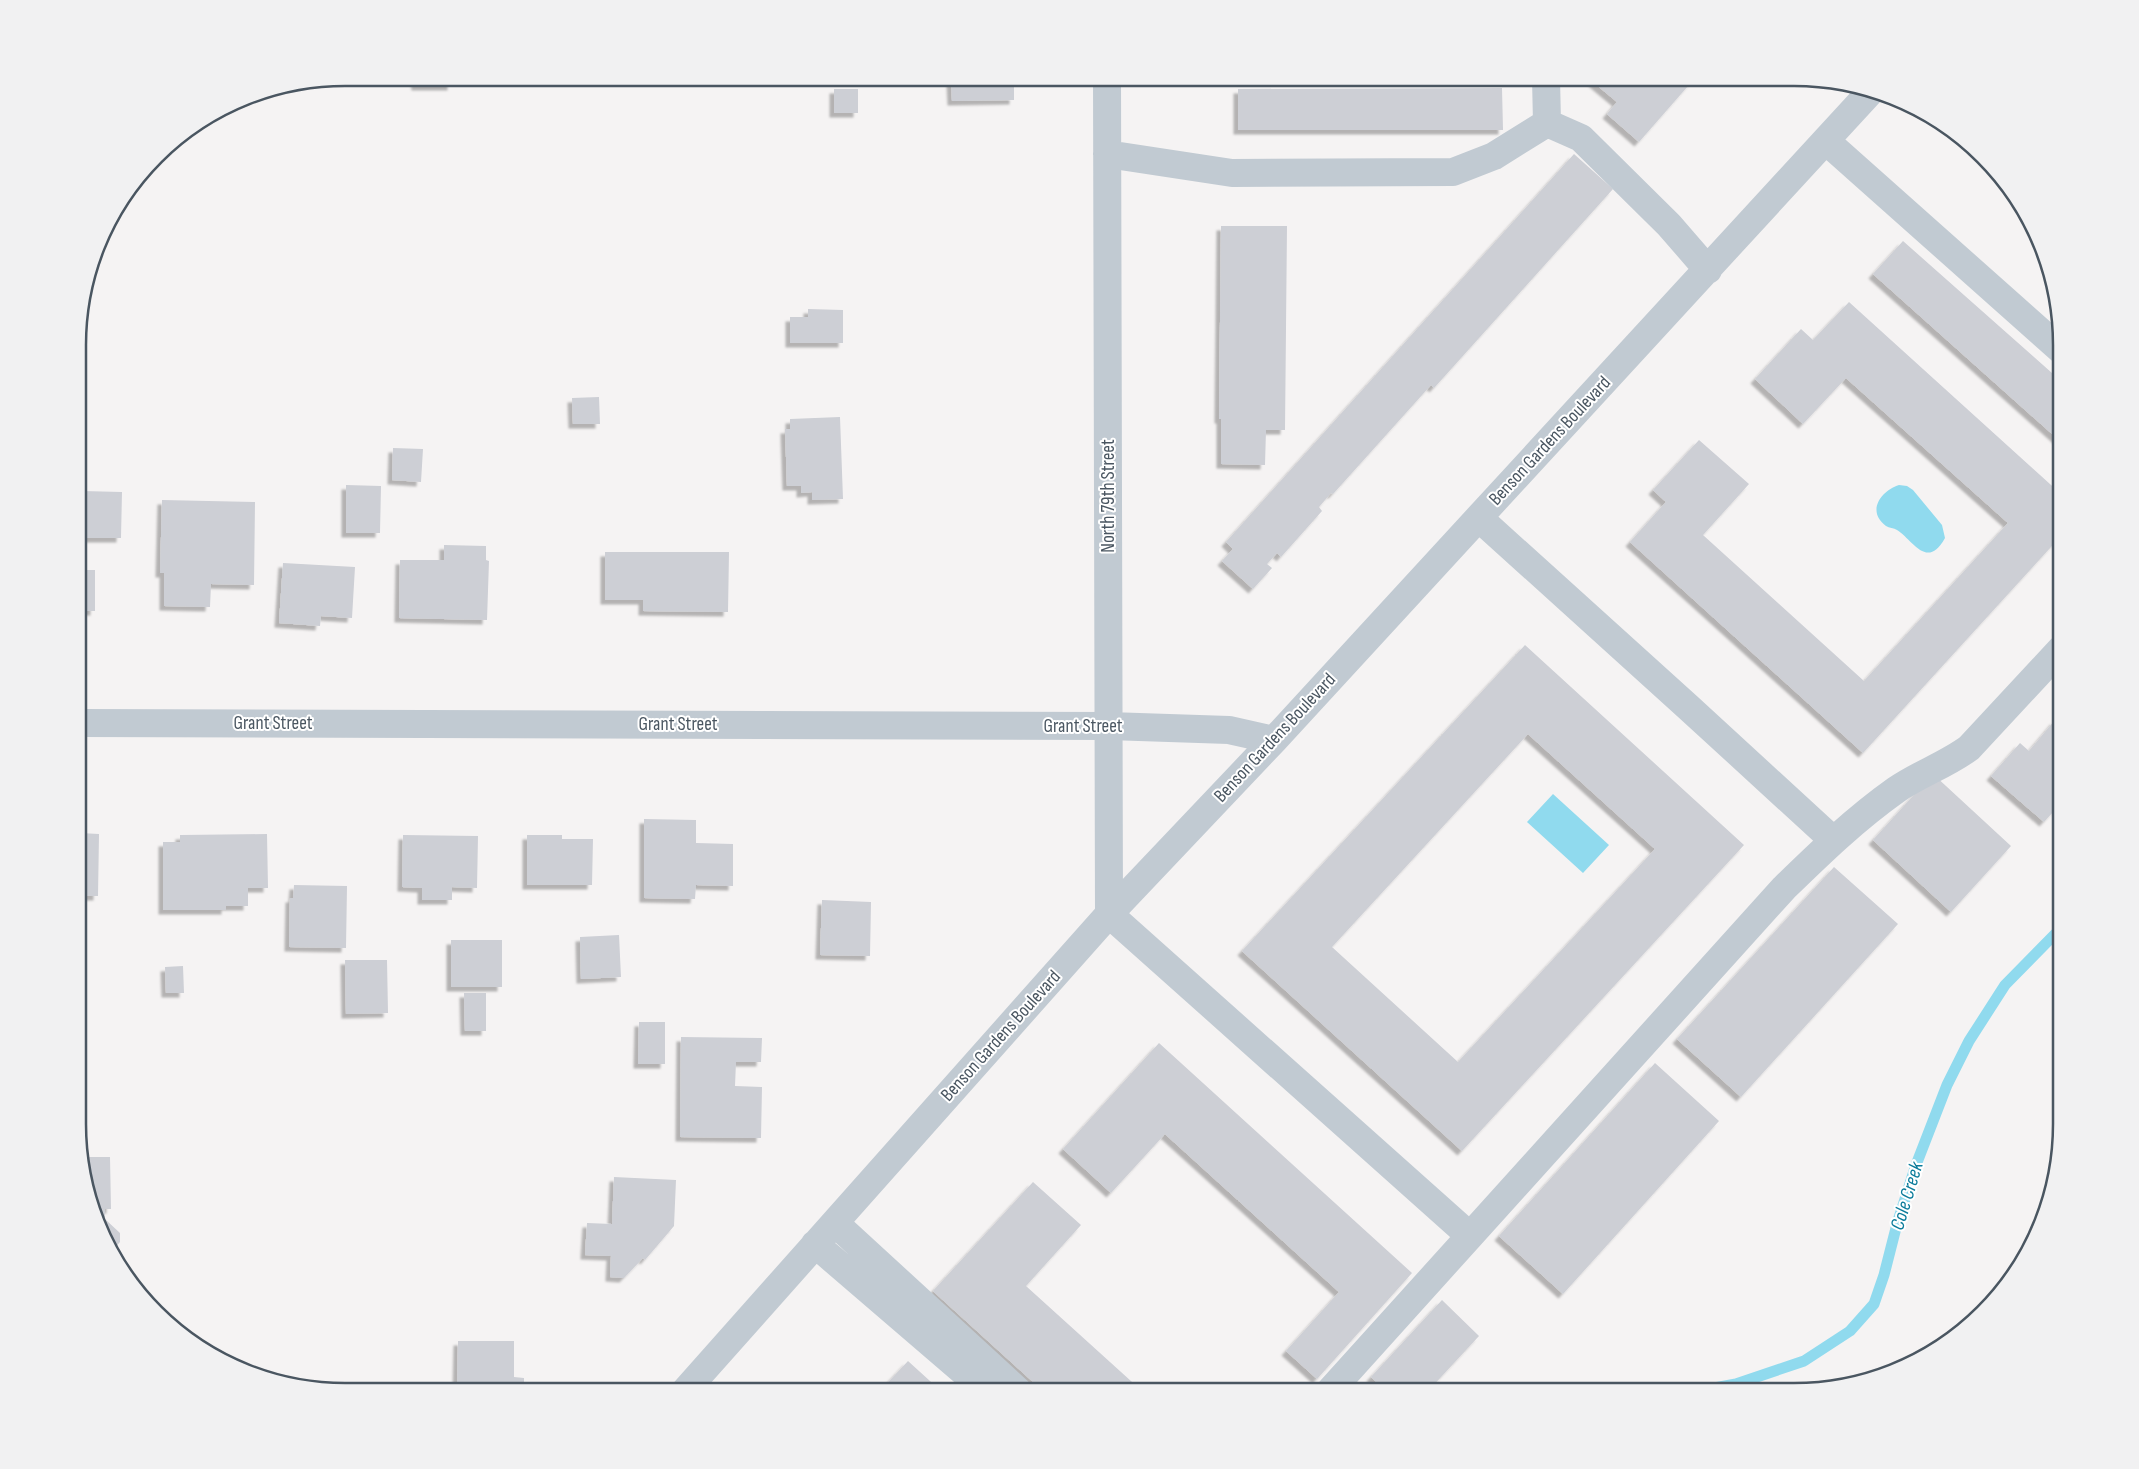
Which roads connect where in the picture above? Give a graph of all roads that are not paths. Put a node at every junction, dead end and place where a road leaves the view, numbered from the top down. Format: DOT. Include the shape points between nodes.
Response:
graph roads {
  1 [pos="1107,86"];
  2 [pos="1546,86"];
  3 [pos="1866,97"];
  4 [pos="1547,123"];
  5 [pos="1826,141"];
  6 [pos="1107,154"];
  7 [pos="1708,270"];
  8 [pos="2053,343"];
  9 [pos="1479,518"];
  10 [pos="2053,658"];
  11 [pos="86,723"];
  12 [pos="1109,726"];
  13 [pos="1274,740"];
  14 [pos="1833,840"];
  15 [pos="1109,914"];
  16 [pos="835,1223"];
  17 [pos="1470,1236"];
  18 [pos="815,1244"];
  19 [pos="692,1383"];
  20 [pos="977,1383"];
  21 [pos="1009,1383"];
  22 [pos="1337,1383"];
  1 -- 6 [label="street, North 79th Street"];
  2 -- 4 [label="street"];
  3 -- 5 [label="street, Benson Gardens Boulevard"];
  4 -- 6 [label="street" via="1494,156 1453,172 1232,173"];
  4 -- 7 [label="street" via="1581,138 1669,225"];
  5 -- 7 [label="street, Benson Gardens Boulevard"];
  5 -- 8 [label="street"];
  6 -- 12 [label="street, North 79th Street"];
  7 -- 9 [label="street, Benson Gardens Boulevard"];
  9 -- 13 [label="street, Benson Gardens Boulevard"];
  9 -- 14 [label="street"];
  10 -- 14 [label="street" via="1969,748 1898,789"];
  11 -- 12 [label="street, Grant Street"];
  12 -- 13 [label="street, Grant Street" via="1229,730"];
  12 -- 15 [label="street, North 79th Street"];
  13 -- 15 [label="street, Benson Gardens Boulevard"];
  14 -- 17 [label="street" via="1784,888"];
  15 -- 16 [label="street, Benson Gardens Boulevard"];
  15 -- 17 [label="street"];
  16 -- 18 [label="street, Benson Gardens Boulevard"];
  16 -- 21 [label="street"];
  17 -- 22 [label="street"];
  18 -- 19 [label="street, Benson Gardens Boulevard"];
  18 -- 20 [label="street"];
}
